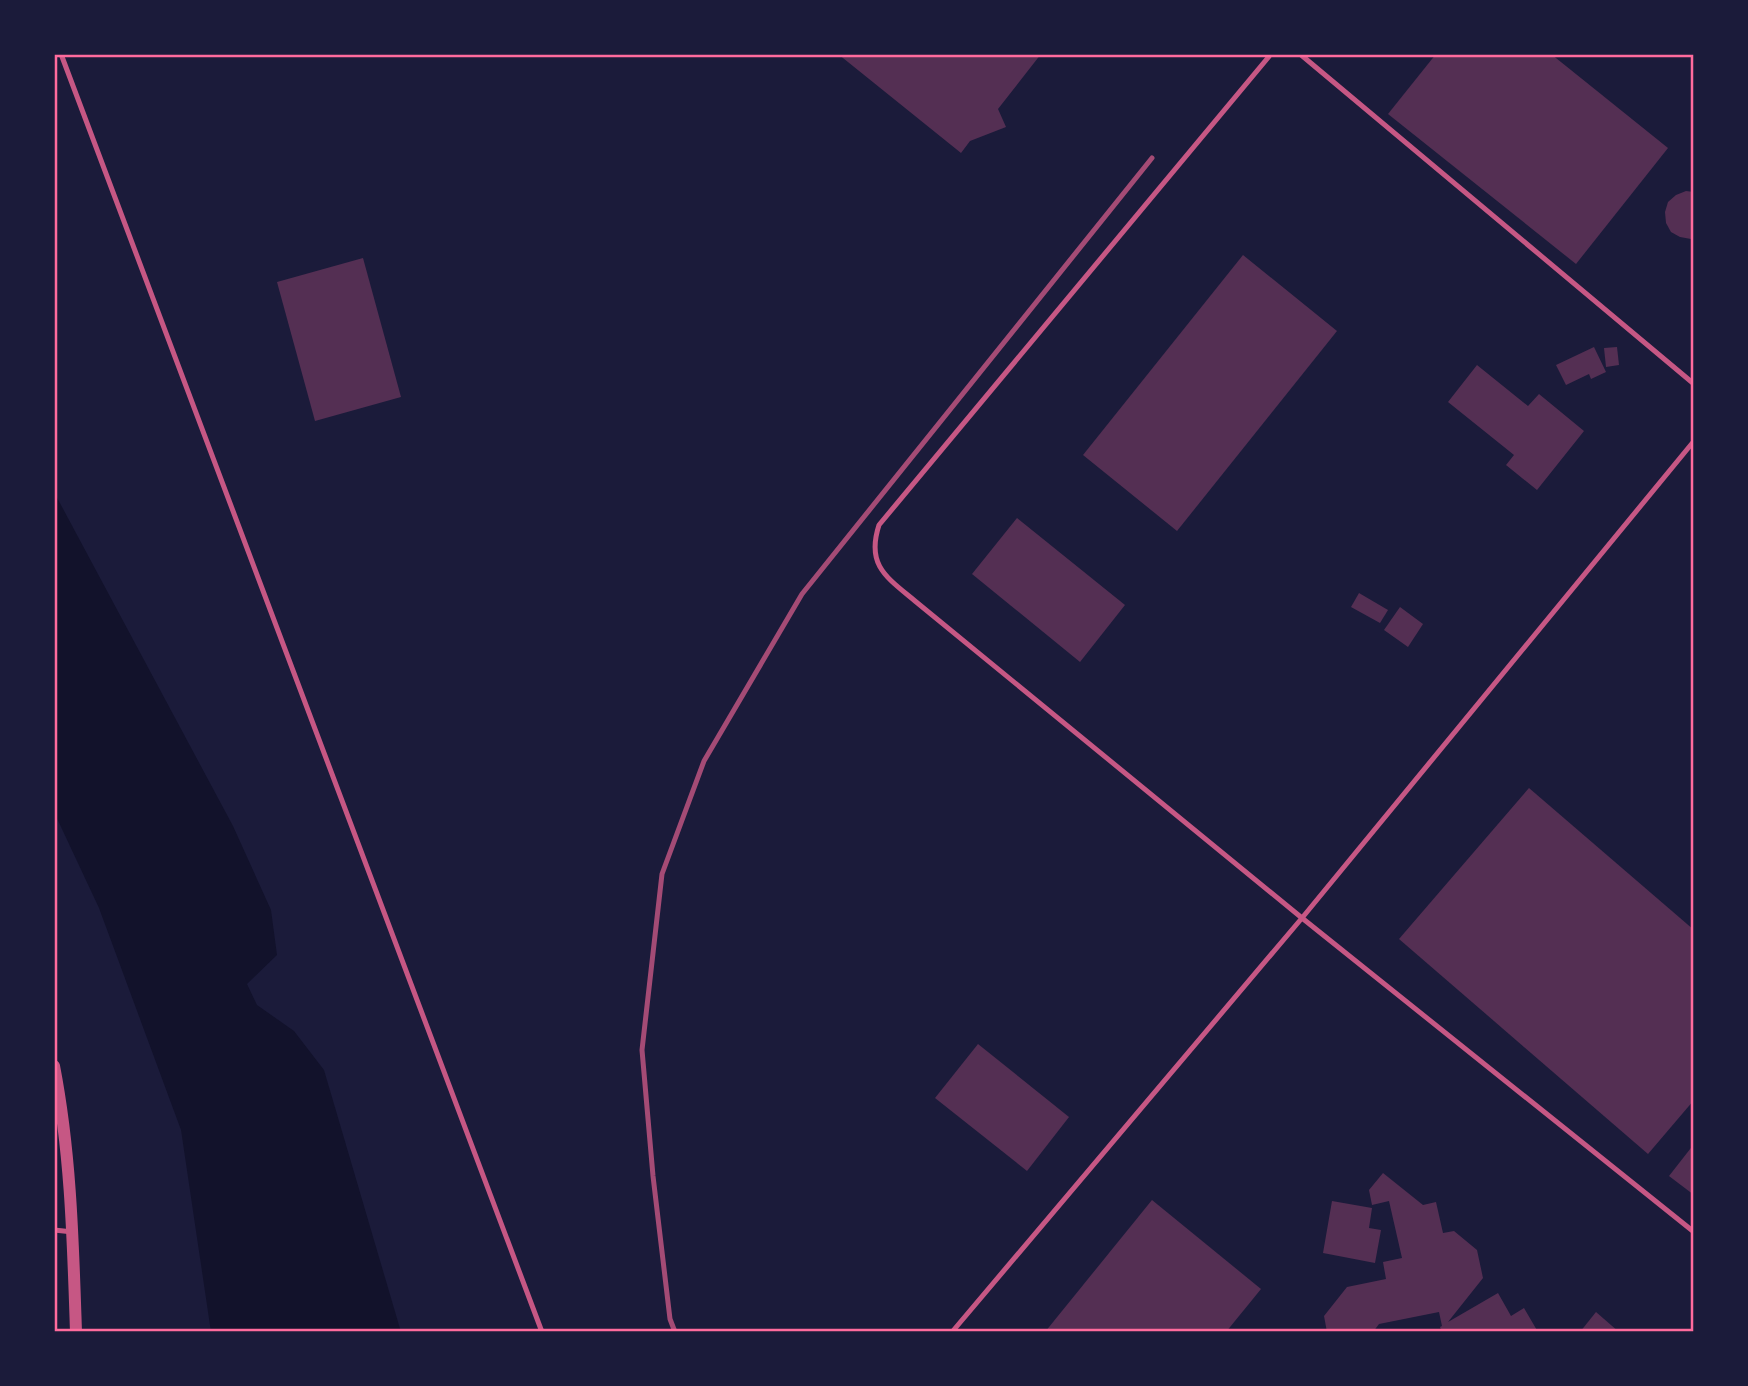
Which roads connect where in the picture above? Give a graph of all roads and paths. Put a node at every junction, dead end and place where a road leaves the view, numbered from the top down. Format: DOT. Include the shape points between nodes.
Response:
graph roads {
  1 [pos="61,54"];
  2 [pos="1271,54"];
  3 [pos="1300,54"];
  4 [pos="1694,384"];
  5 [pos="1694,441"];
  6 [pos="1303,918"];
  7 [pos="54,1066"];
  8 [pos="54,1230"];
  9 [pos="73,1232"];
  10 [pos="1694,1232"];
  11 [pos="76,1332"];
  12 [pos="542,1332"];
  13 [pos="952,1332"];
  1 -- 12 [label="lane"];
  2 -- 6 [label="lane" via="922,471 879,525 873,544 888,579"];
  3 -- 4 [label="lane"];
  5 -- 6 [label="lane"];
  6 -- 10 [label="lane"];
  6 -- 13 [label="lane"];
  7 -- 9 [label="street" via="64,1118"];
  8 -- 9 [label="lane"];
  9 -- 11 [label="street"];
}
